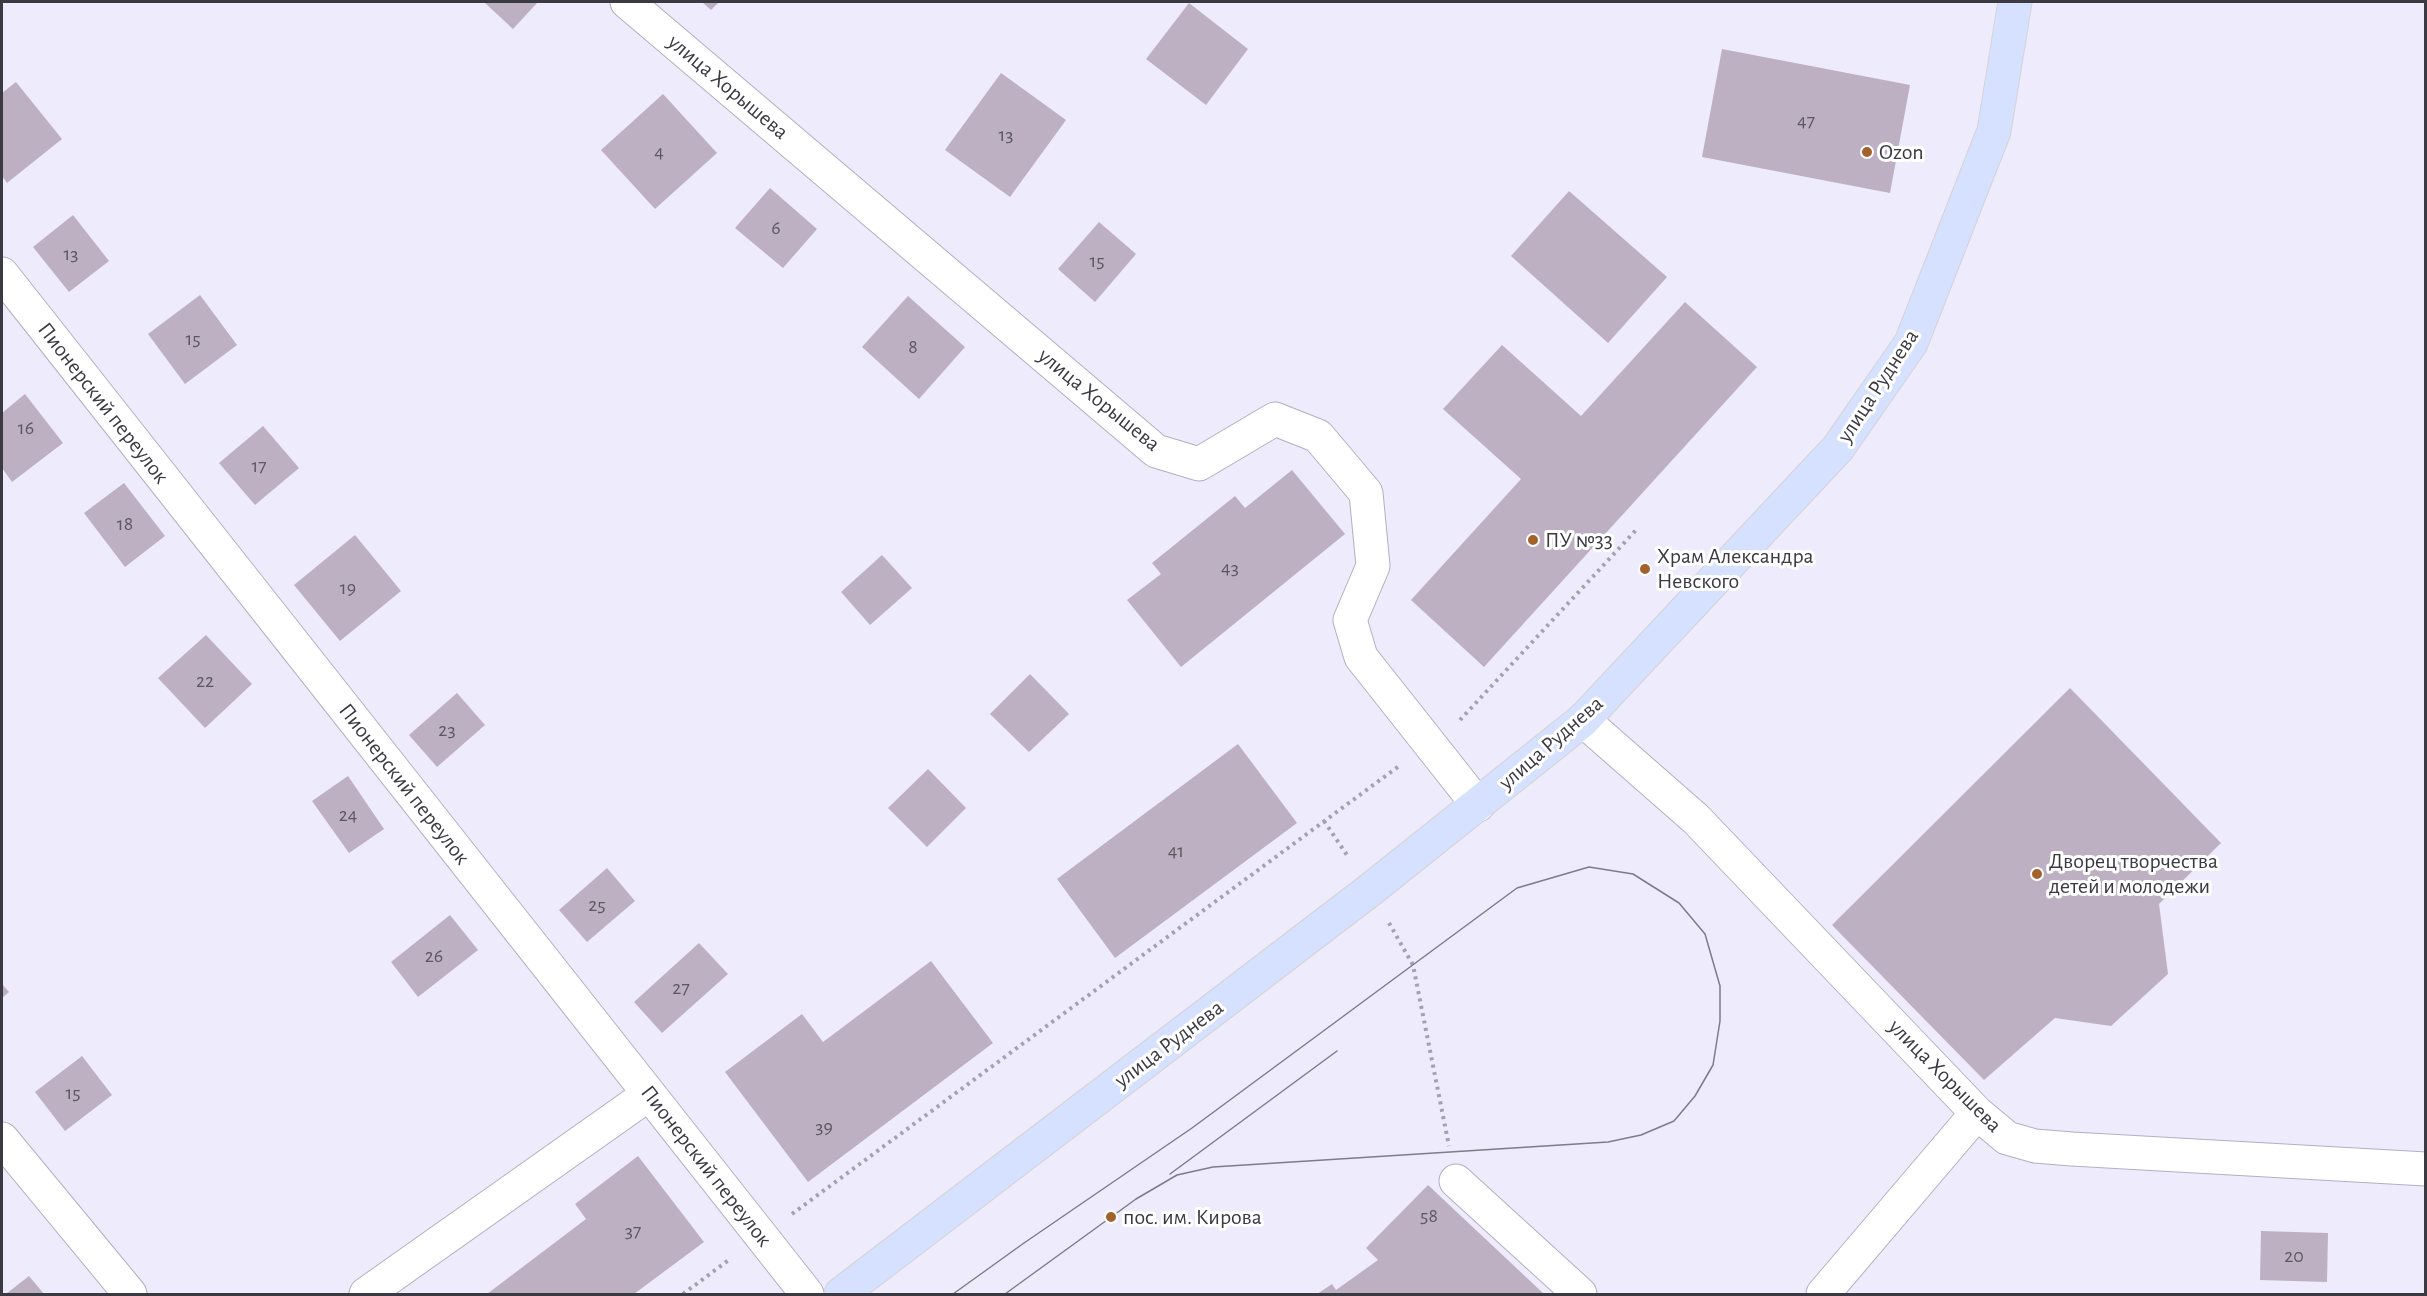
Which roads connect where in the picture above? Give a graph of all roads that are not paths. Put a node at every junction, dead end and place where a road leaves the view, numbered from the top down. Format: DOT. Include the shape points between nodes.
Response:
graph roads {
  1 [pos="627,2"];
  2 [pos="2015,2"];
  3 [pos="2,274"];
  4 [pos="1583,720"];
  5 [pos="1478,805"];
  6 [pos="649,1094"];
  7 [pos="1977,1113"];
  8 [pos="2,1139"];
  9 [pos="2426,1169"];
  10 [pos="1456,1181"];
  11 [pos="130,1294"];
  12 [pos="366,1294"];
  13 [pos="807,1294"];
  14 [pos="841,1294"];
  15 [pos="1581,1294"];
  16 [pos="1823,1294"];
  1 -- 5 [label="street, улица Хорышева" via="1156,451 1199,464 1275,419 1318,436 1366,493 1373,566 1350,620 1361,657"];
  2 -- 4 [label="main road, улица Руднева" via="1994,131 1911,344 1838,448"];
  3 -- 6 [label="street, Пионерский переулок"];
  4 -- 5 [label="main road, улица Руднева"];
  4 -- 7 [label="street, улица Хорышева" via="1696,819"];
  5 -- 14 [label="main road, улица Руднева"];
  6 -- 12 [label="street"];
  6 -- 13 [label="street, Пионерский переулок"];
  7 -- 9 [label="street, улица Хорышева" via="2007,1137 2035,1146"];
  7 -- 16 [label="street"];
  8 -- 11 [label="street"];
  10 -- 15 [label="street"];
}
